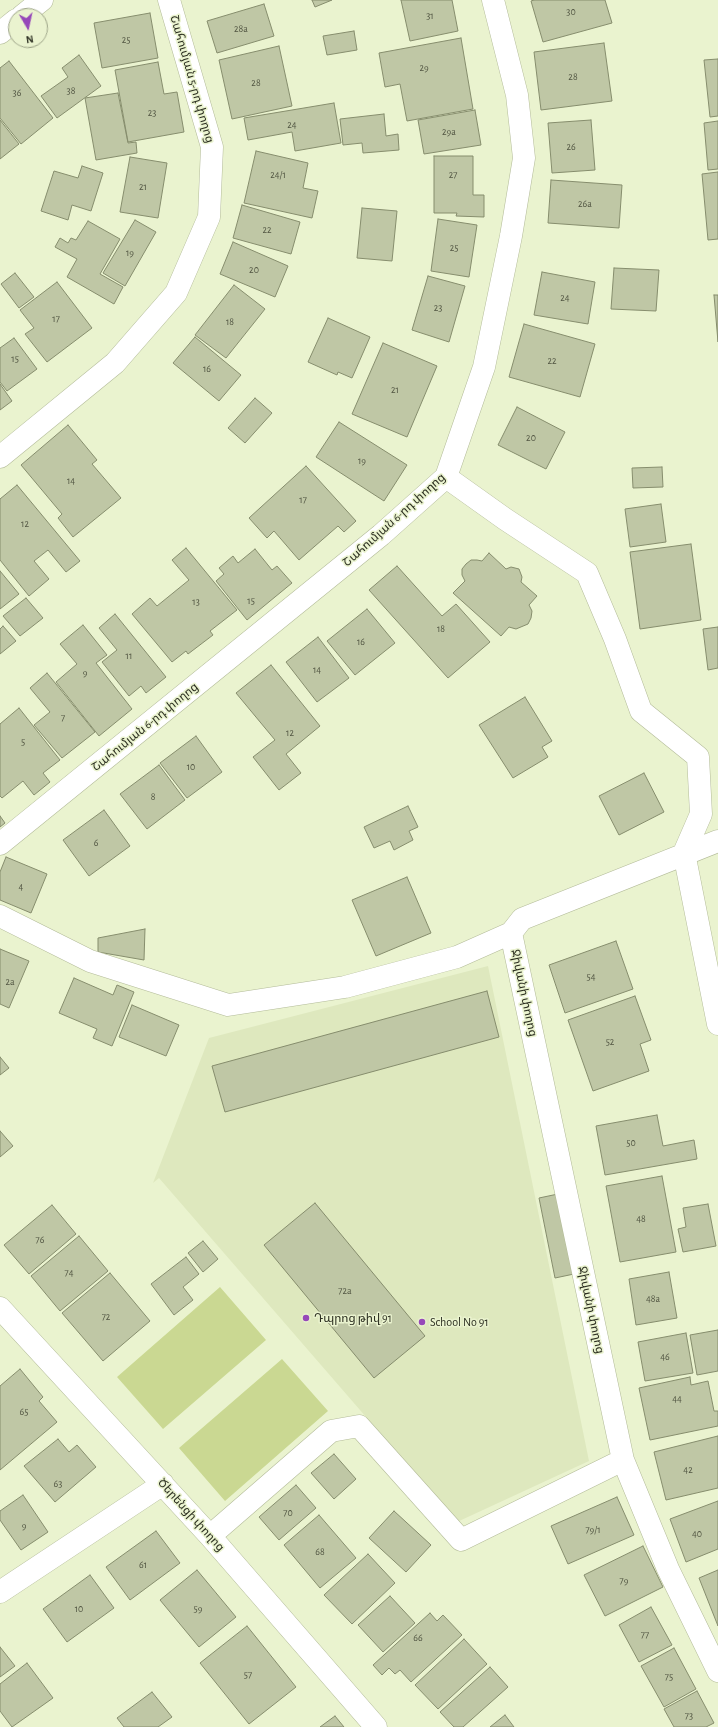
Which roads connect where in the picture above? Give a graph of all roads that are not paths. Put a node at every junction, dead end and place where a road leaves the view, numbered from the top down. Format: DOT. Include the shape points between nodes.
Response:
graph roads {
  1 [pos="42,0"];
  2 [pos="170,0"];
  3 [pos="493,0"];
  4 [pos="32,8"];
  5 [pos="8,26"];
  6 [pos="0,33"];
  7 [pos="0,458"];
  8 [pos="446,477"];
  9 [pos="709,810"];
  10 [pos="718,841"];
  11 [pos="0,844"];
  12 [pos="684,853"];
  13 [pos="0,916"];
  14 [pos="511,933"];
  15 [pos="718,1024"];
  16 [pos="0,1308"];
  17 [pos="623,1460"];
  18 [pos="163,1484"];
  19 [pos="210,1536"];
  20 [pos="0,1592"];
  21 [pos="718,1671"];
  22 [pos="376,1727"];
  1 -- 4 [label="street"];
  2 -- 7 [label="street, Շահումյան 5-րդ փողոց" via="212,147 209,217 176,293 116,363"];
  3 -- 8 [label="street, Շահումյան 6-րդ փողոց" via="517,95 524,158 484,367"];
  5 -- 6 [label="street"];
  8 -- 9 [label="street" via="587,573 641,711 698,757"];
  8 -- 11 [label="street, Շահումյան 6-րդ փողոց" via="381,535"];
  9 -- 12 [label="street"];
  10 -- 12 [label="street"];
  12 -- 14 [label="street" via="522,918"];
  12 -- 15 [label="street"];
  13 -- 14 [label="street" via="90,962 228,1004 345,987 457,957"];
  14 -- 17 [label="street, Ջիվանի փողոց"];
  16 -- 18 [label="street, Ծերենցի փողոց"];
  17 -- 19 [label="street" via="461,1540 359,1426 331,1431"];
  17 -- 21 [label="street, Ջիվանի փողոց" via="668,1569"];
  18 -- 19 [label="street, Ծերենցի փողոց"];
  18 -- 20 [label="street"];
  19 -- 22 [label="street, Ծերենցի փողոց"];
}
